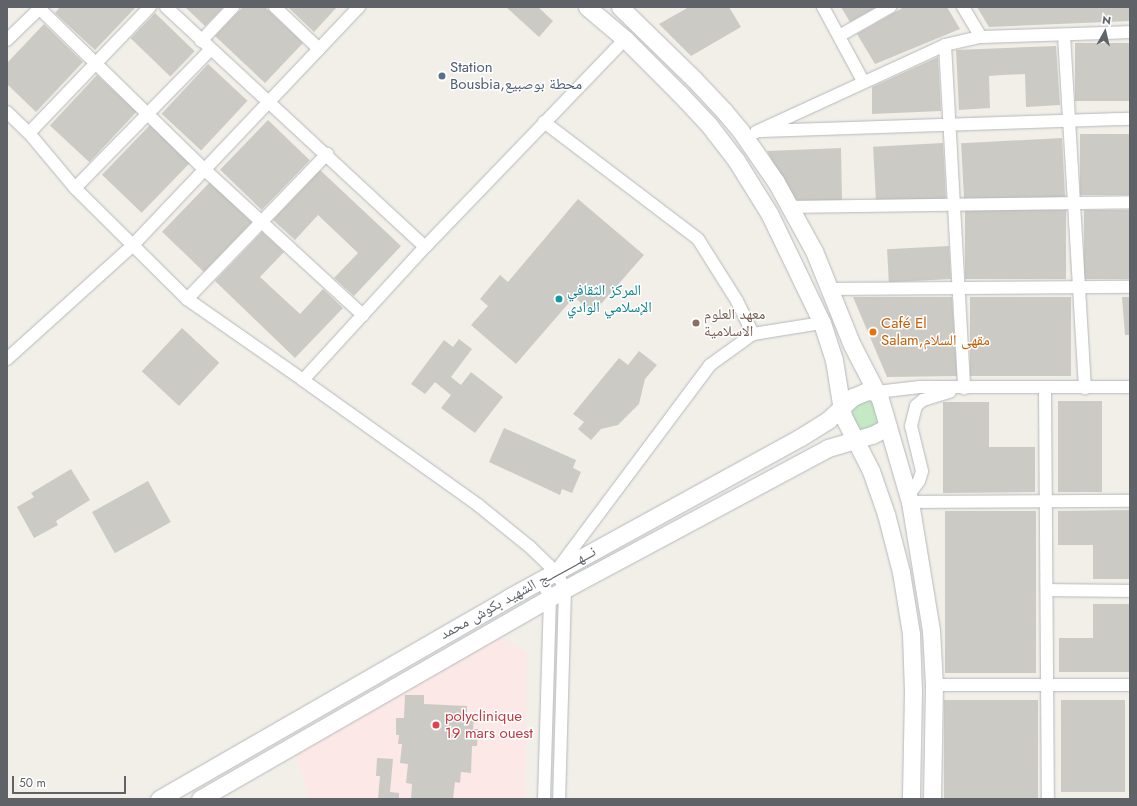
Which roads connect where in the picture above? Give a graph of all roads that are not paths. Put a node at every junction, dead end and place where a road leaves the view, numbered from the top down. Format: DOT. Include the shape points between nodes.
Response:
graph roads {
  1 [pos="150,7"];
  2 [pos="166,7"];
  3 [pos="233,7"];
  4 [pos="276,7"];
  5 [pos="359,7"];
  6 [pos="587,7"];
  7 [pos="620,7"];
  8 [pos="823,7"];
  9 [pos="890,7"];
  10 [pos="963,7"];
  11 [pos="40,8"];
  12 [pos="1130,32"];
  13 [pos="1064,34"];
  14 [pos="839,36"];
  15 [pos="982,37"];
  16 [pos="625,39"];
  17 [pos="7,40"];
  18 [pos="201,41"];
  19 [pos="945,45"];
  20 [pos="319,49"];
  21 [pos="210,50"];
  22 [pos="94,63"];
  23 [pos="863,81"];
  24 [pos="268,101"];
  25 [pos="7,112"];
  26 [pos="149,114"];
  27 [pos="1130,119"];
  28 [pos="544,122"];
  29 [pos="1070,122"];
  30 [pos="950,126"];
  31 [pos="748,131"];
  32 [pos="28,133"];
  33 [pos="327,154"];
  34 [pos="204,169"];
  35 [pos="75,188"];
  36 [pos="1130,202"];
  37 [pos="1075,203"];
  38 [pos="956,205"];
  39 [pos="791,207"];
  40 [pos="262,219"];
  41 [pos="132,246"];
  42 [pos="425,247"];
  43 [pos="959,287"];
  44 [pos="1130,287"];
  45 [pos="1079,288"];
  46 [pos="830,289"];
  47 [pos="186,299"];
  48 [pos="363,316"];
  49 [pos="822,323"];
  50 [pos="753,334"];
  51 [pos="7,359"];
  52 [pos="304,380"];
  53 [pos="1130,387"];
  54 [pos="964,388"];
  55 [pos="1045,388"];
  56 [pos="1085,388"];
  57 [pos="877,392"];
  58 [pos="842,408"];
  59 [pos="888,427"];
  60 [pos="855,440"];
  61 [pos="909,499"];
  62 [pos="1046,501"];
  63 [pos="1130,501"];
  64 [pos="548,576"];
  65 [pos="565,589"];
  66 [pos="1047,590"];
  67 [pos="1130,591"];
  68 [pos="550,597"];
  69 [pos="934,685"];
  70 [pos="1130,685"];
  71 [pos="1047,686"];
  72 [pos="159,799"];
  73 [pos="200,799"];
  74 [pos="544,799"];
  75 [pos="559,799"];
  76 [pos="911,799"];
  77 [pos="932,799"];
  78 [pos="1048,799"];
  1 -- 22 [label="street"];
  2 -- 18 [label="street"];
  3 -- 18 [label="street"];
  4 -- 20 [label="street"];
  5 -- 20 [label="street"];
  6 -- 16 [label="main road"];
  7 -- 31 [label="main road"];
  8 -- 14 [label="street"];
  9 -- 14 [label="street"];
  10 -- 15 [label="street"];
  11 -- 17 [label="street"];
  11 -- 22 [label="street"];
  12 -- 13 [label="street"];
  13 -- 15 [label="street"];
  13 -- 29 [label="street"];
  14 -- 23 [label="street"];
  15 -- 19 [label="street"];
  16 -- 28 [label="street"];
  16 -- 49 [label="main road" via="709,124 736,160 769,213"];
  18 -- 21 [label="street"];
  19 -- 23 [label="street"];
  19 -- 30 [label="street"];
  20 -- 24 [label="street"];
  21 -- 24 [label="street"];
  21 -- 26 [label="street"];
  22 -- 26 [label="street"];
  22 -- 32 [label="street"];
  23 -- 31 [label="street"];
  24 -- 33 [label="street"];
  24 -- 34 [label="street"];
  25 -- 32 [label="street"];
  26 -- 34 [label="street"];
  26 -- 35 [label="street"];
  27 -- 29 [label="street"];
  28 -- 42 [label="street"];
  28 -- 50 [label="street" via="698,239 737,301"];
  29 -- 30 [label="street"];
  29 -- 37 [label="street"];
  30 -- 31 [label="street"];
  30 -- 38 [label="street"];
  31 -- 39 [label="main road"];
  32 -- 35 [label="street"];
  33 -- 40 [label="street"];
  33 -- 42 [label="street"];
  34 -- 40 [label="street"];
  34 -- 41 [label="street"];
  35 -- 41 [label="street"];
  36 -- 37 [label="street"];
  37 -- 38 [label="street"];
  37 -- 45 [label="street"];
  38 -- 39 [label="street"];
  38 -- 43 [label="street"];
  39 -- 46 [label="main road"];
  40 -- 47 [label="street"];
  40 -- 48 [label="street"];
  41 -- 47 [label="street"];
  41 -- 51 [label="street"];
  42 -- 48 [label="street"];
  43 -- 45 [label="street"];
  43 -- 46 [label="street"];
  43 -- 54 [label="street"];
  44 -- 45 [label="street"];
  45 -- 56 [label="street"];
  46 -- 57 [label="main road" via="852,345"];
  47 -- 52 [label="street"];
  48 -- 52 [label="street"];
  49 -- 50 [label="street"];
  49 -- 58 [label="main road" via="834,360"];
  50 -- 64 [label="street" via="710,365"];
  52 -- 64 [label="street" via="478,505 530,547"];
  53 -- 56 [label="street"];
  54 -- 55 [label="street"];
  54 -- 57 [label="street" via="920,387"];
  54 -- 61 [label="street" via="923,400 916,406 911,426 922,476"];
  55 -- 56 [label="street"];
  55 -- 62 [label="street"];
  57 -- 58 [label="main road, نـــهـــــــــــج الشهيد بكوش محمد" via="860,394"];
  57 -- 59 [label="main road"];
  58 -- 60 [label="main road" via="845,423"];
  58 -- 64 [label="main road, نـــهـــــــــــج الشهيد بكوش محمد" via="801,437"];
  59 -- 60 [label="main road, نـــهـــــــــــج الشهيد بكوش محمد" via="872,436"];
  59 -- 61 [label="main road"];
  60 -- 65 [label="main road, نـــهـــــــــــج الشهيد بكوش محمد" via="828,448"];
  60 -- 76 [label="main road" via="867,460 886,514 901,572 911,634"];
  61 -- 62 [label="street"];
  61 -- 69 [label="main road" via="930,623"];
  62 -- 63 [label="street"];
  62 -- 66 [label="street"];
  64 -- 65 [label="street"];
  64 -- 68 [label="street"];
  64 -- 72 [label="main road, نـــهـــــــــــج الشهيد بكوش محمد"];
  65 -- 68 [label="main road, نـــهـــــــــــج الشهيد بكوش محمد"];
  65 -- 75 [label="street"];
  66 -- 67 [label="street"];
  66 -- 71 [label="street"];
  68 -- 73 [label="main road, نـــهـــــــــــج الشهيد بكوش محمد"];
  68 -- 74 [label="street"];
  69 -- 71 [label="street"];
  69 -- 77 [label="main road"];
  70 -- 71 [label="street"];
  71 -- 78 [label="street"];
}
